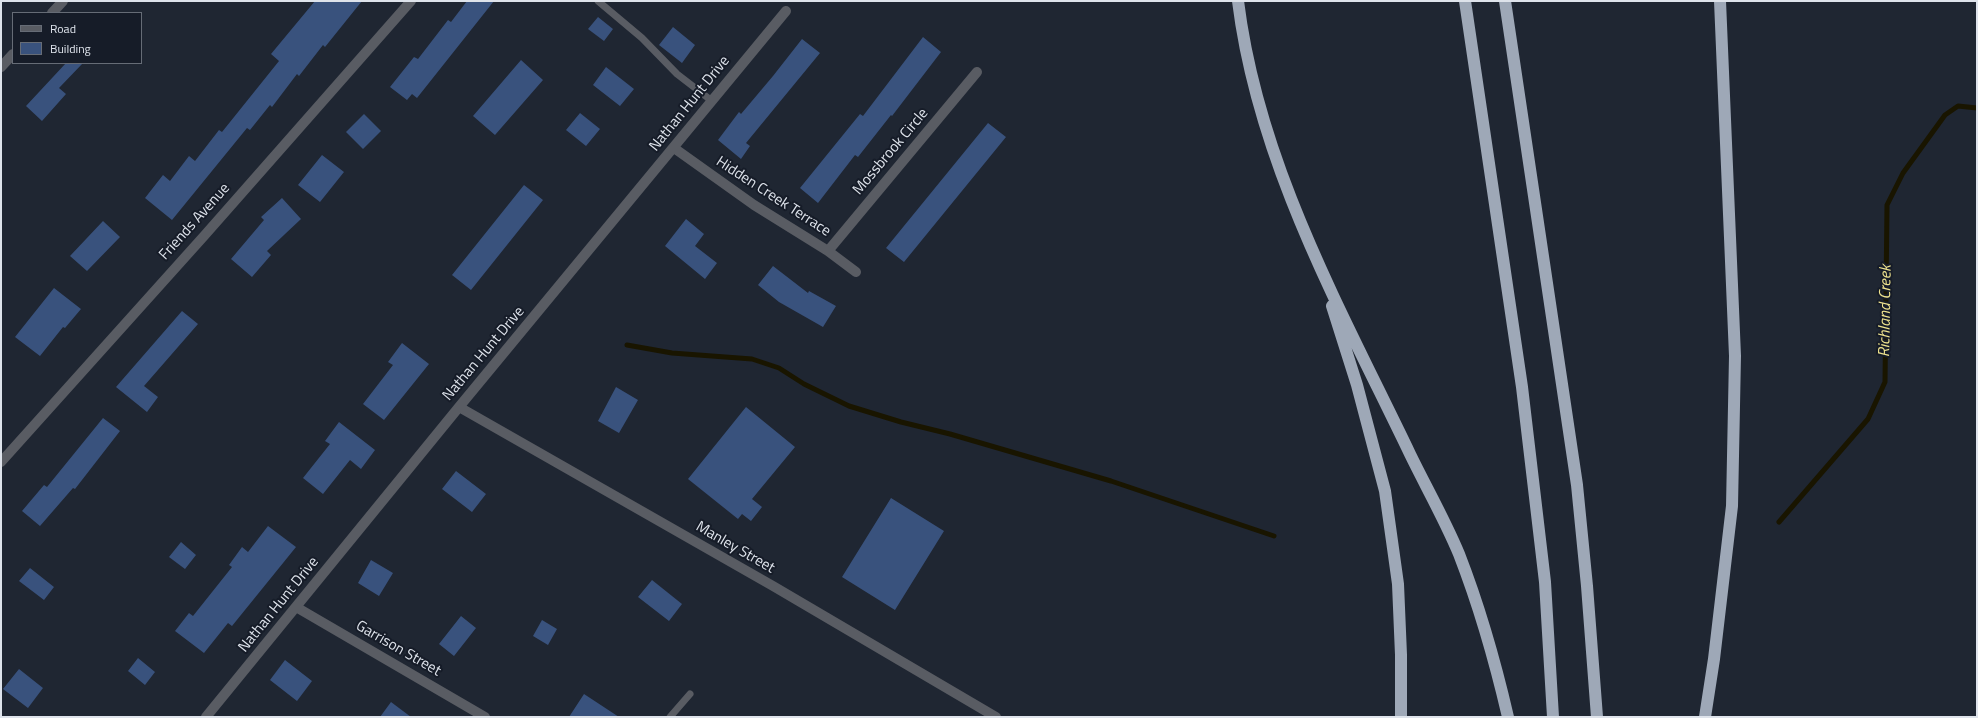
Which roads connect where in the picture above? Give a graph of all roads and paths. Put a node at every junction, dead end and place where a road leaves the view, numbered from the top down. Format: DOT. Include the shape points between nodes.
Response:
graph roads {
  1 [pos="63,1"];
  2 [pos="411,1"];
  3 [pos="598,1"];
  4 [pos="1238,1"];
  5 [pos="1465,1"];
  6 [pos="1505,1"];
  7 [pos="1720,1"];
  8 [pos="786,11"];
  9 [pos="53,12"];
  10 [pos="12,55"];
  11 [pos="1,67"];
  12 [pos="977,72"];
  13 [pos="712,101"];
  14 [pos="674,148"];
  15 [pos="828,251"];
  16 [pos="1318,263"];
  17 [pos="856,272"];
  18 [pos="459,407"];
  19 [pos="2,460"];
  20 [pos="296,607"];
  21 [pos="1714,659"];
  22 [pos="690,694"];
  23 [pos="206,717"];
  24 [pos="485,717"];
  25 [pos="670,717"];
  26 [pos="996,717"];
  27 [pos="1401,717"];
  28 [pos="1508,717"];
  29 [pos="1553,717"];
  30 [pos="1597,717"];
  31 [pos="1705,717"];
  32 [pos="1712,717"];
  1 -- 9 [label="street"];
  2 -- 19 [label="street, Friends Avenue"];
  3 -- 13 [label="lane" via="642,38 677,74"];
  4 -- 16 [label="highway" via="1248,66 1277,165"];
  5 -- 29 [label="highway" via="1522,387 1545,582"];
  6 -- 30 [label="highway" via="1577,484"];
  7 -- 21 [label="highway" via="1735,356 1732,506"];
  8 -- 13 [label="street, Nathan Hunt Drive"];
  10 -- 11 [label="street"];
  12 -- 15 [label="street, Mossbrook Circle"];
  13 -- 14 [label="street, Nathan Hunt Drive"];
  14 -- 15 [label="street, Hidden Creek Terrace" via="754,205"];
  14 -- 18 [label="street, Nathan Hunt Drive"];
  15 -- 17 [label="street, Hidden Creek Terrace"];
  16 -- 27 [label="highway" via="1358,385 1385,491 1398,584 1402,655"];
  16 -- 28 [label="highway" via="1458,553 1492,651"];
  18 -- 20 [label="street, Nathan Hunt Drive"];
  18 -- 26 [label="street, Manley Street"];
  20 -- 23 [label="street, Nathan Hunt Drive"];
  20 -- 24 [label="street, Garrison Street"];
  21 -- 31 [label="highway"];
  21 -- 32 [label="highway"];
  22 -- 25 [label="lane"];
}
